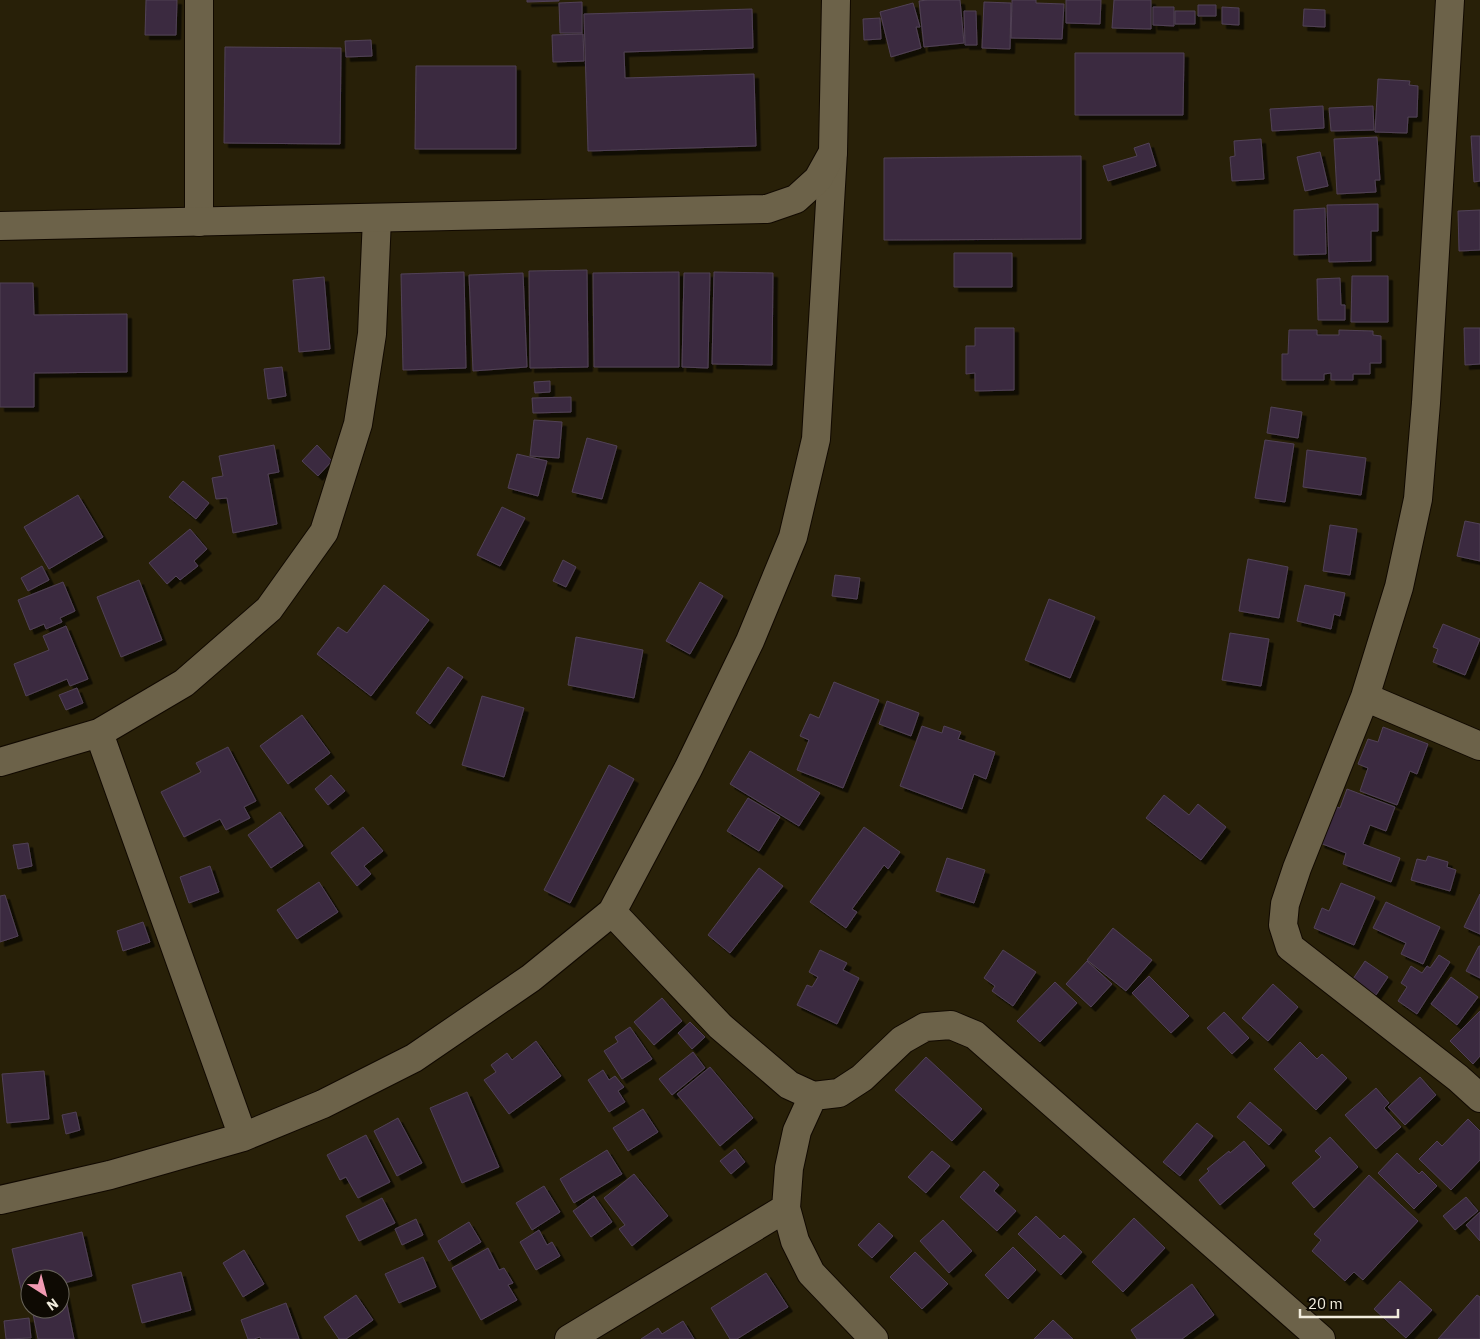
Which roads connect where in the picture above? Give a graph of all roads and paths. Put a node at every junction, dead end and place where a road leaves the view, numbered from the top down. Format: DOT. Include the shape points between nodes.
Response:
graph roads {
  1 [pos="199,0"];
  2 [pos="836,0"];
  3 [pos="1450,0"];
  4 [pos="833,152"];
  5 [pos="377,218"];
  6 [pos="198,222"];
  7 [pos="0,226"];
  8 [pos="1365,697"];
  9 [pos="99,733"];
  10 [pos="1480,746"];
  11 [pos="0,762"];
  12 [pos="612,912"];
  13 [pos="813,1096"];
  14 [pos="1480,1098"];
  15 [pos="244,1137"];
  16 [pos="0,1200"];
  17 [pos="786,1208"];
  18 [pos="569,1339"];
  19 [pos="874,1339"];
  20 [pos="1321,1339"];
  1 -- 6 [label="street"];
  2 -- 4 [label="street"];
  3 -- 8 [label="street" via="1418,499 1399,587"];
  4 -- 5 [label="street" via="818,179 796,199 767,209"];
  4 -- 12 [label="street" via="816,439 793,537 750,641 688,769"];
  5 -- 6 [label="street"];
  5 -- 9 [label="street" via="372,334 358,424 324,532 269,609 184,683"];
  6 -- 7 [label="street"];
  8 -- 10 [label="street"];
  8 -- 14 [label="street" via="1297,868 1285,904 1283,925 1290,947"];
  9 -- 11 [label="street"];
  9 -- 15 [label="street"];
  12 -- 13 [label="street" via="720,1026 789,1085"];
  12 -- 15 [label="street" via="531,978 414,1058 323,1104"];
  13 -- 17 [label="street" via="797,1131"];
  13 -- 20 [label="street" via="839,1093 862,1078 902,1040 925,1027 950,1025 975,1035"];
  15 -- 16 [label="street" via="110,1175"];
  17 -- 18 [label="street"];
  17 -- 19 [label="street" via="795,1241 811,1273"];
}
